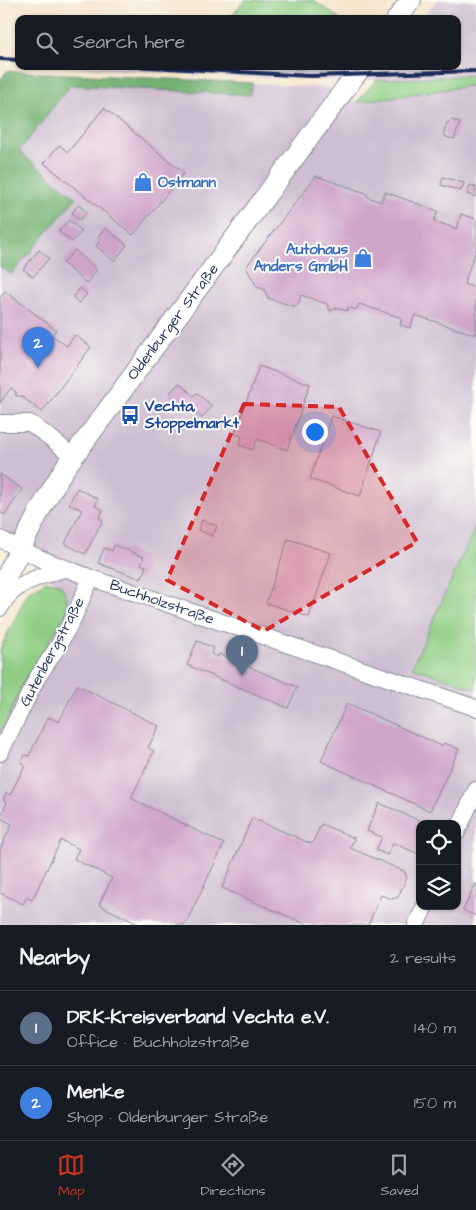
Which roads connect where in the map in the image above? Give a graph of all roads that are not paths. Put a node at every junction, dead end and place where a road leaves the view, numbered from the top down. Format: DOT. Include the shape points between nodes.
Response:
graph roads {
  1 [pos="411,0"];
  2 [pos="400,15"];
  3 [pos="359,70"];
  4 [pos="0,423"];
  5 [pos="73,457"];
  6 [pos="0,539"];
  7 [pos="19,549"];
  8 [pos="64,569"];
  9 [pos="91,578"];
  10 [pos="0,589"];
  11 [pos="0,608"];
  12 [pos="476,708"];
  13 [pos="0,753"];
  14 [pos="476,790"];
  15 [pos="461,823"];
  16 [pos="423,910"];
  17 [pos="416,925"];
  1 -- 2 [label="main road"];
  3 -- 5 [label="main road, Oldenburger Straße"];
  4 -- 5 [label="street" via="30,423"];
  5 -- 7 [label="main road, Oldenburger Straße"];
  6 -- 7 [label="street, Buchholzstraße"];
  7 -- 8 [label="street, Buchholzstraße"];
  7 -- 10 [label="main road, Oldenburger Straße"];
  8 -- 9 [label="street, Buchholzstraße"];
  8 -- 11 [label="street" via="16,587"];
  9 -- 12 [label="street, Buchholzstraße"];
  9 -- 13 [label="street, Gutenbergstraße" via="73,619 37,678"];
  14 -- 15 [label="street"];
  16 -- 17 [label="street"];
}
